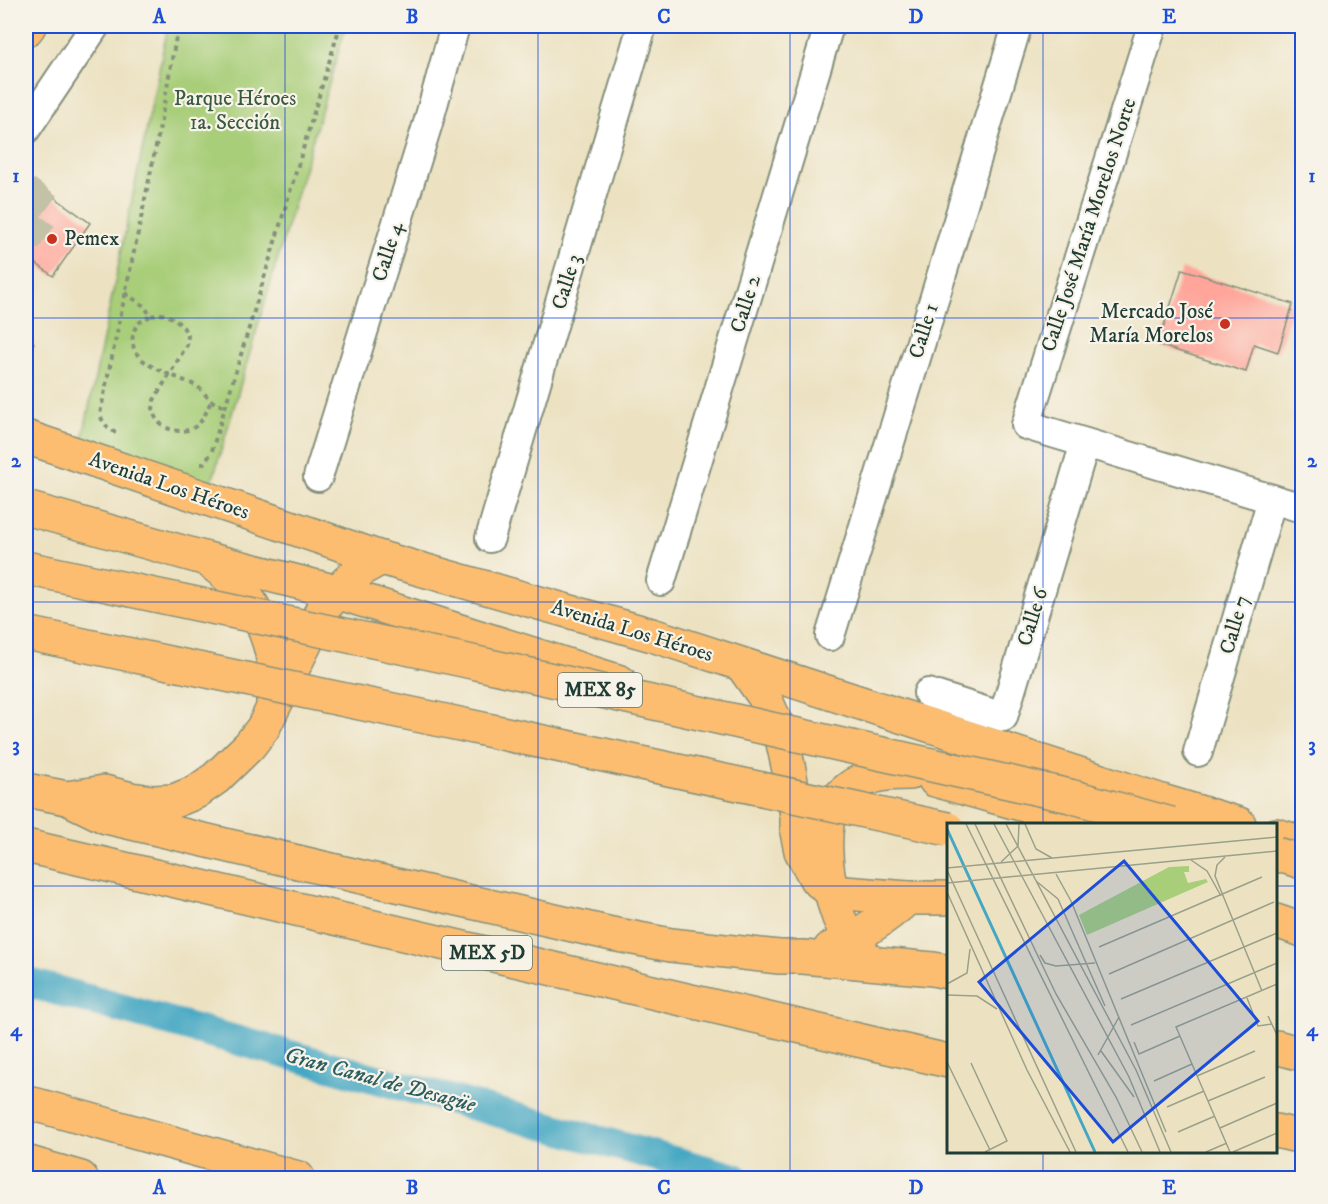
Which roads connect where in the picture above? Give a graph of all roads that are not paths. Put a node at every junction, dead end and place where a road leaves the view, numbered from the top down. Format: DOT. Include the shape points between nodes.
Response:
graph roads {
  1 [pos="29,26"];
  2 [pos="95,26"];
  3 [pos="455,26"];
  4 [pos="642,26"];
  5 [pos="829,26"];
  6 [pos="1017,26"];
  7 [pos="1152,26"];
  8 [pos="26,30"];
  9 [pos="26,129"];
  10 [pos="26,437"];
  11 [pos="1085,443"];
  12 [pos="318,477"];
  13 [pos="1272,499"];
  14 [pos="26,508"];
  15 [pos="1302,508"];
  16 [pos="490,538"];
  17 [pos="381,558"];
  18 [pos="207,559"];
  19 [pos="26,568"];
  20 [pos="661,581"];
  21 [pos="336,592"];
  22 [pos="26,633"];
  23 [pos="830,636"];
  24 [pos="742,664"];
  25 [pos="928,693"];
  26 [pos="272,709"];
  27 [pos="781,734"];
  28 [pos="1198,752"];
  29 [pos="909,773"];
  30 [pos="26,790"];
  31 [pos="67,798"];
  32 [pos="1085,823"];
  33 [pos="1164,823"];
  34 [pos="1233,823"];
  35 [pos="947,830"];
  36 [pos="1277,836"];
  37 [pos="1302,843"];
  38 [pos="26,846"];
  39 [pos="1277,854"];
  40 [pos="1277,855"];
  41 [pos="1302,857"];
  42 [pos="1302,862"];
  43 [pos="832,892"];
  44 [pos="908,898"];
  45 [pos="947,898"];
  46 [pos="1277,922"];
  47 [pos="1302,930"];
  48 [pos="850,940"];
  49 [pos="1277,945"];
  50 [pos="1302,952"];
  51 [pos="803,957"];
  52 [pos="873,963"];
  53 [pos="947,972"];
  54 [pos="1277,1048"];
  55 [pos="1302,1054"];
  56 [pos="947,1061"];
  57 [pos="26,1102"];
  58 [pos="1277,1131"];
  59 [pos="1302,1137"];
  60 [pos="26,1162"];
  61 [pos="81,1179"];
  62 [pos="298,1179"];
  1 -- 8 [label="main road"];
  2 -- 9 [label="street"];
  3 -- 12 [label="street, Calle 4"];
  4 -- 16 [label="street, Calle 3"];
  5 -- 20 [label="street, Calle 2"];
  6 -- 23 [label="street, Calle 1"];
  7 -- 11 [label="street, Calle José María Morelos Norte" via="1026,425"];
  10 -- 17 [label="main road, Avenida Los Héroes"];
  11 -- 13 [label="street"];
  11 -- 25 [label="street, Calle 6" via="1003,717"];
  13 -- 15 [label="street"];
  13 -- 28 [label="street, Calle 7"];
  14 -- 18 [label="main road"];
  17 -- 21 [label="main road"];
  17 -- 24 [label="main road, Avenida Los Héroes"];
  18 -- 21 [label="main road"];
  18 -- 26 [label="main road" via="242,591 265,631 274,669"];
  19 -- 33 [label="main road, MEX 85, bridge" via="533,675 1070,796"];
  21 -- 26 [label="main road" via="321,612"];
  21 -- 27 [label="main road"];
  22 -- 35 [label="main road, bridge"];
  24 -- 27 [label="main road" via="764,696"];
  24 -- 34 [label="main road, Avenida Los Héroes"];
  26 -- 31 [label="main road" via="249,746 196,792 174,801 153,802 104,792"];
  27 -- 29 [label="main road"];
  27 -- 43 [label="main road" via="801,850 816,879"];
  29 -- 32 [label="main road"];
  29 -- 43 [label="main road" via="870,777 840,796 829,815 826,838 826,867"];
  30 -- 31 [label="main road"];
  31 -- 51 [label="main road" via="106,817 612,934 671,945"];
  36 -- 37 [label="main road"];
  38 -- 56 [label="main road, MEX 5D"];
  39 -- 41 [label="main road"];
  40 -- 42 [label="main road, bridge"];
  43 -- 44 [label="main road"];
  43 -- 48 [label="main road"];
  44 -- 45 [label="main road"];
  44 -- 48 [label="main road"];
  46 -- 47 [label="main road"];
  48 -- 51 [label="main road"];
  48 -- 52 [label="main road"];
  49 -- 50 [label="main road"];
  51 -- 52 [label="main road"];
  52 -- 53 [label="main road"];
  54 -- 55 [label="main road"];
  57 -- 62 [label="main road"];
  58 -- 59 [label="main road"];
  60 -- 61 [label="main road"];
}
